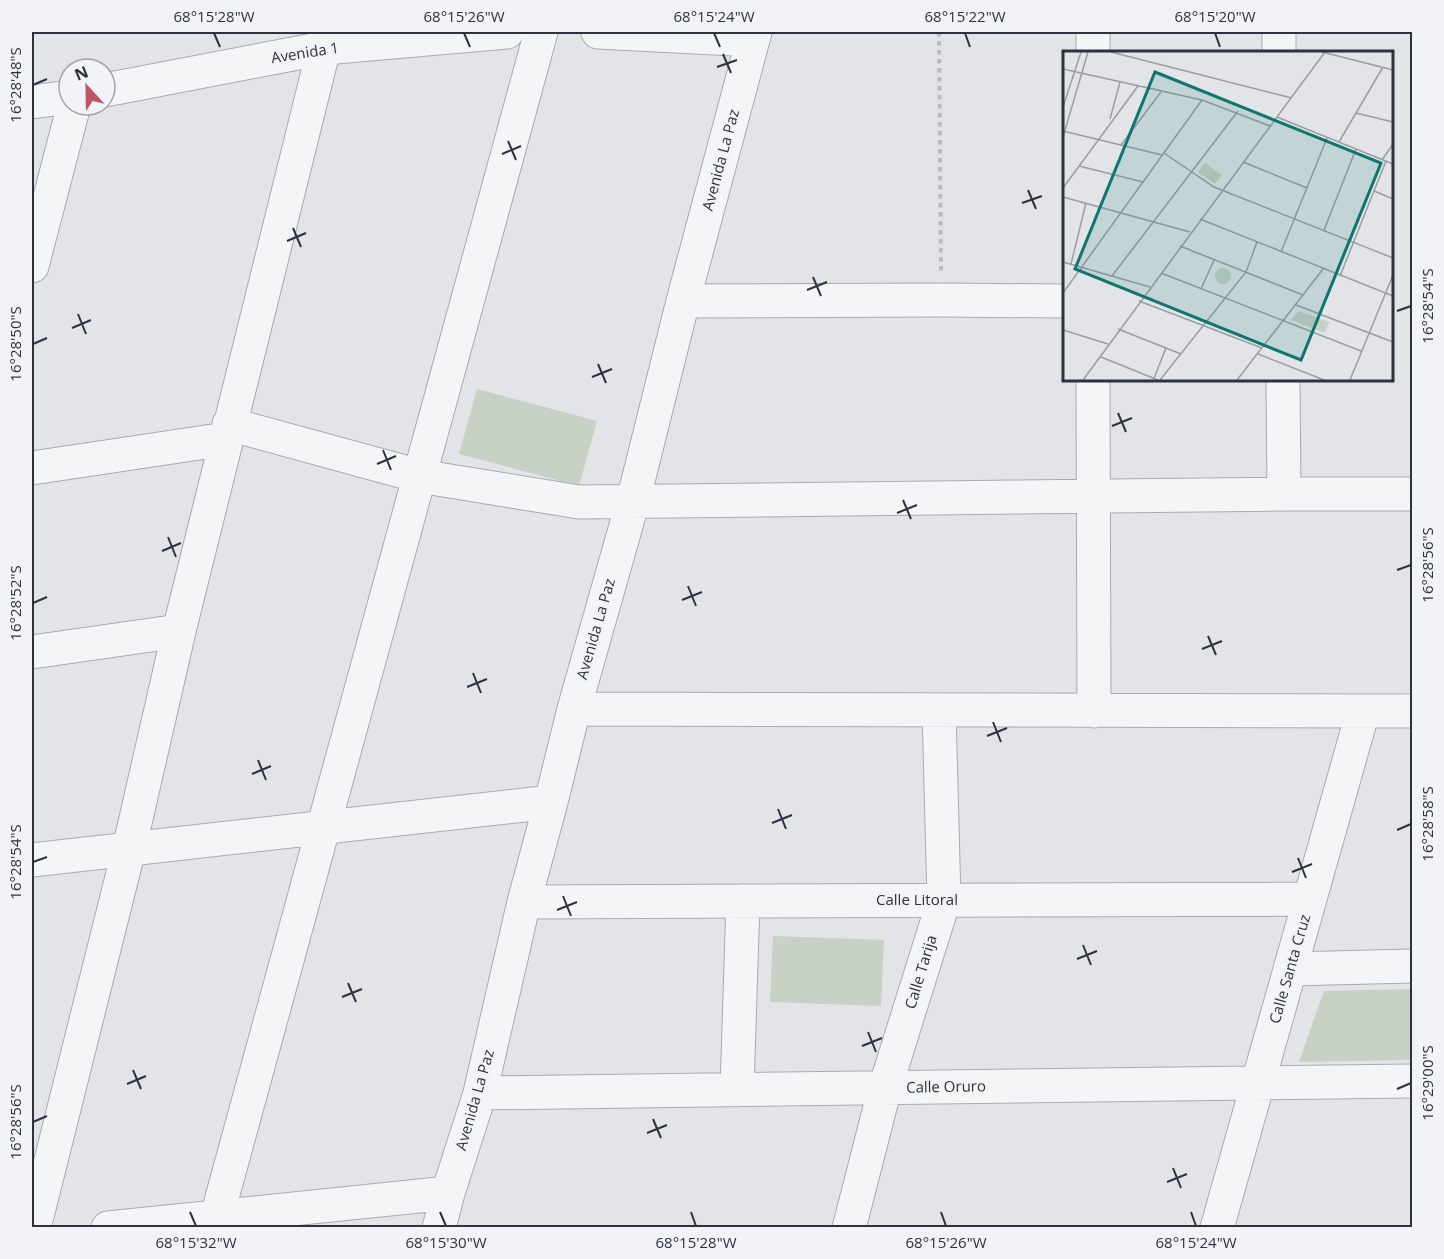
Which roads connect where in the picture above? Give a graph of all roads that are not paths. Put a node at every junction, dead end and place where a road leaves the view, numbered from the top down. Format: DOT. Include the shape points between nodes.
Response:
graph roads {
  1 [pos="507,32"];
  2 [pos="541,32"];
  3 [pos="598,32"];
  4 [pos="1093,32"];
  5 [pos="1279,32"];
  6 [pos="754,36"];
  7 [pos="324,48"];
  8 [pos="1093,51"];
  9 [pos="1279,51"];
  10 [pos="117,88"];
  11 [pos="57,99"];
  12 [pos="32,102"];
  13 [pos="71,117"];
  14 [pos="32,266"];
  15 [pos="682,301"];
  16 [pos="1063,301"];
  17 [pos="1094,381"];
  18 [pos="1283,381"];
  19 [pos="228,431"];
  20 [pos="32,468"];
  21 [pos="419,476"];
  22 [pos="1284,494"];
  23 [pos="1413,494"];
  24 [pos="1094,496"];
  25 [pos="633,501"];
  26 [pos="179,631"];
  27 [pos="32,652"];
  28 [pos="574,709"];
  29 [pos="939,710"];
  30 [pos="1094,711"];
  31 [pos="1363,711"];
  32 [pos="1413,711"];
  33 [pos="551,802"];
  34 [pos="323,827"];
  35 [pos="129,849"];
  36 [pos="32,860"];
  37 [pos="1310,899"];
  38 [pos="944,900"];
  39 [pos="743,901"];
  40 [pos="524,902"];
  41 [pos="1413,966"];
  42 [pos="1290,969"];
  43 [pos="1413,1081"];
  44 [pos="1258,1083"];
  45 [pos="885,1088"];
  46 [pos="737,1090"];
  47 [pos="480,1093"];
  48 [pos="448,1192"];
  49 [pos="217,1216"];
  50 [pos="34,1227"];
  51 [pos="108,1227"];
  52 [pos="440,1227"];
  53 [pos="849,1227"];
  54 [pos="1217,1227"];
  1 -- 7 [label="street, Avenida 1"];
  2 -- 21 [label="street"];
  3 -- 6 [label="street"];
  4 -- 8 [label="street"];
  5 -- 9 [label="street"];
  6 -- 15 [label="street, Avenida La Paz"];
  7 -- 10 [label="street, Avenida 1"];
  7 -- 19 [label="street"];
  11 -- 12 [label="street"];
  13 -- 14 [label="street"];
  15 -- 16 [label="street"];
  15 -- 25 [label="street, Avenida La Paz"];
  17 -- 24 [label="street"];
  18 -- 22 [label="street"];
  19 -- 20 [label="street"];
  19 -- 21 [label="street"];
  19 -- 26 [label="street"];
  21 -- 25 [label="street" via="579,502"];
  21 -- 34 [label="street"];
  22 -- 23 [label="street"];
  22 -- 24 [label="street"];
  24 -- 25 [label="street"];
  24 -- 30 [label="street"];
  25 -- 28 [label="street, Avenida La Paz"];
  26 -- 27 [label="street"];
  26 -- 35 [label="street"];
  28 -- 29 [label="street"];
  28 -- 33 [label="street, Avenida La Paz"];
  29 -- 30 [label="street"];
  29 -- 38 [label="street, Calle Tarija"];
  30 -- 31 [label="street"];
  31 -- 32 [label="street"];
  31 -- 37 [label="street, Calle Santa Cruz"];
  33 -- 34 [label="street"];
  33 -- 40 [label="street, Avenida La Paz"];
  34 -- 35 [label="street"];
  34 -- 49 [label="street"];
  35 -- 36 [label="street"];
  35 -- 50 [label="street"];
  37 -- 38 [label="street, Calle Litoral"];
  37 -- 42 [label="street, Calle Santa Cruz"];
  38 -- 39 [label="street, Calle Litoral"];
  38 -- 45 [label="street, Calle Tarija"];
  39 -- 40 [label="street, Calle Litoral"];
  39 -- 46 [label="street"];
  40 -- 47 [label="street, Avenida La Paz"];
  41 -- 42 [label="street"];
  42 -- 44 [label="street, Calle Santa Cruz"];
  43 -- 44 [label="street, Calle Oruro"];
  44 -- 45 [label="street, Calle Oruro"];
  44 -- 54 [label="street, Calle Santa Cruz"];
  45 -- 46 [label="street, Calle Oruro"];
  45 -- 53 [label="street, Calle Tarija"];
  46 -- 47 [label="street, Calle Oruro"];
  47 -- 48 [label="street, Avenida La Paz"];
  48 -- 49 [label="street"];
  48 -- 52 [label="street, Avenida La Paz"];
  49 -- 51 [label="street"];
}
